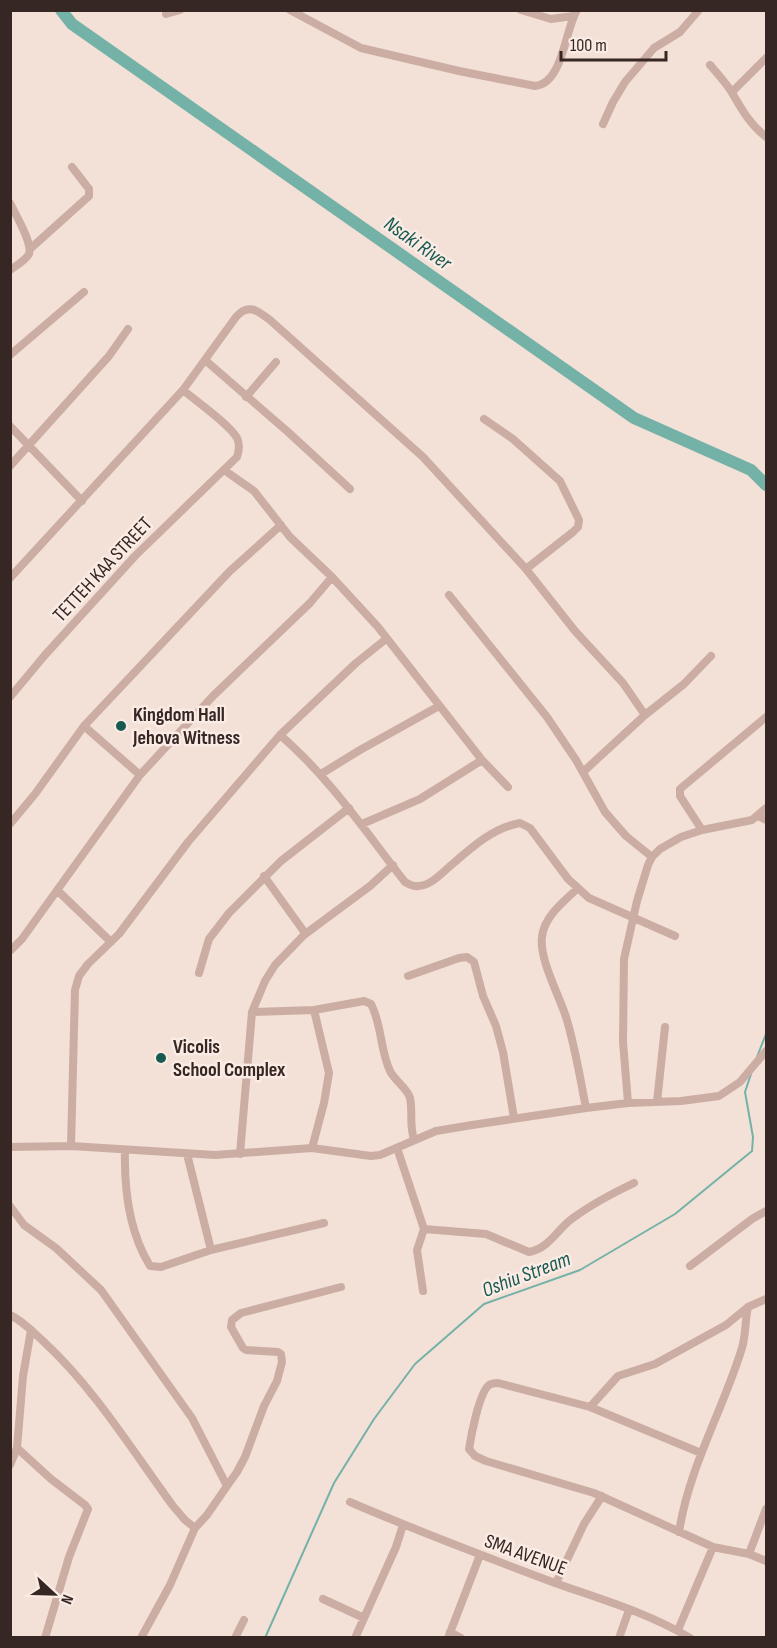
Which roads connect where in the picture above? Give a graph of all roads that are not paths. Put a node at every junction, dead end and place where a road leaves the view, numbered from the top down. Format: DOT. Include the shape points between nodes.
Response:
graph roads {
  1 [pos="180,10"];
  2 [pos="290,10"];
  3 [pos="521,10"];
  4 [pos="699,10"];
  5 [pos="575,13"];
  6 [pos="166,14"];
  7 [pos="766,58"];
  8 [pos="710,65"];
  9 [pos="732,92"];
  10 [pos="603,124"];
  11 [pos="766,137"];
  12 [pos="72,167"];
  13 [pos="10,203"];
  14 [pos="30,249"];
  15 [pos="10,270"];
  16 [pos="84,292"];
  17 [pos="128,329"];
  18 [pos="10,355"];
  19 [pos="205,360"];
  20 [pos="276,362"];
  21 [pos="183,390"];
  22 [pos="246,396"];
  23 [pos="484,419"];
  24 [pos="10,426"];
  25 [pos="30,445"];
  26 [pos="10,466"];
  27 [pos="224,470"];
  28 [pos="350,489"];
  29 [pos="82,501"];
  30 [pos="281,525"];
  31 [pos="526,569"];
  32 [pos="332,577"];
  33 [pos="10,578"];
  34 [pos="449,595"];
  35 [pos="386,639"];
  36 [pos="711,656"];
  37 [pos="10,698"];
  38 [pos="439,706"];
  39 [pos="645,715"];
  40 [pos="766,717"];
  41 [pos="84,726"];
  42 [pos="280,735"];
  43 [pos="482,760"];
  44 [pos="583,772"];
  45 [pos="321,774"];
  46 [pos="140,775"];
  47 [pos="508,787"];
  48 [pos="349,808"];
  49 [pos="766,808"];
  50 [pos="758,816"];
  51 [pos="766,820"];
  52 [pos="10,824"];
  53 [pos="362,824"];
  54 [pos="702,830"];
  55 [pos="652,857"];
  56 [pos="393,865"];
  57 [pos="264,876"];
  58 [pos="577,889"];
  59 [pos="57,891"];
  60 [pos="633,916"];
  61 [pos="305,933"];
  62 [pos="675,936"];
  63 [pos="111,942"];
  64 [pos="10,951"];
  65 [pos="199,973"];
  66 [pos="408,976"];
  67 [pos="314,1010"];
  68 [pos="252,1012"];
  69 [pos="665,1027"];
  70 [pos="766,1051"];
  71 [pos="657,1102"];
  72 [pos="628,1103"];
  73 [pos="586,1108"];
  74 [pos="514,1118"];
  75 [pos="414,1139"];
  76 [pos="71,1146"];
  77 [pos="10,1147"];
  78 [pos="312,1148"];
  79 [pos="397,1148"];
  80 [pos="125,1150"];
  81 [pos="187,1154"];
  82 [pos="240,1154"];
  83 [pos="634,1183"];
  84 [pos="10,1206"];
  85 [pos="766,1211"];
  86 [pos="324,1223"];
  87 [pos="424,1229"];
  88 [pos="211,1250"];
  89 [pos="690,1266"];
  90 [pos="341,1287"];
  91 [pos="423,1291"];
  92 [pos="766,1299"];
  93 [pos="748,1307"];
  94 [pos="10,1315"];
  95 [pos="31,1330"];
  96 [pos="590,1407"];
  97 [pos="17,1448"];
  98 [pos="701,1453"];
  99 [pos="10,1465"];
  100 [pos="227,1486"];
  101 [pos="602,1496"];
  102 [pos="350,1502"];
  103 [pos="766,1509"];
  104 [pos="403,1525"];
  105 [pos="195,1528"];
  106 [pos="679,1532"];
  107 [pos="712,1547"];
  108 [pos="749,1554"];
  109 [pos="480,1555"];
  110 [pos="766,1561"];
  111 [pos="556,1583"];
  112 [pos="323,1599"];
  113 [pos="629,1610"];
  114 [pos="364,1618"];
  115 [pos="244,1620"];
  116 [pos="678,1630"];
  117 [pos="449,1635"];
  118 [pos="45,1638"];
  119 [pos="141,1638"];
  120 [pos="235,1638"];
  121 [pos="355,1638"];
  122 [pos="461,1638"];
  123 [pos="619,1638"];
  124 [pos="690,1638"];
  1 -- 6 [label="street"];
  2 -- 5 [label="street" via="361,48 535,86 550,78"];
  3 -- 5 [label="street" via="550,19"];
  4 -- 10 [label="street" via="680,32 654,48 625,82"];
  7 -- 9 [label="street"];
  8 -- 9 [label="street"];
  9 -- 11 [label="street" via="741,110"];
  12 -- 14 [label="street" via="89,189 89,196"];
  13 -- 14 [label="street"];
  14 -- 15 [label="street"];
  16 -- 18 [label="street"];
  17 -- 25 [label="street"];
  19 -- 21 [label="street"];
  19 -- 22 [label="street"];
  19 -- 31 [label="street" via="242,310 260,313 423,457"];
  20 -- 22 [label="street"];
  21 -- 27 [label="street, TETTEH KAA STREET" via="237,438 237,457"];
  21 -- 29 [label="street"];
  22 -- 28 [label="street"];
  23 -- 31 [label="street" via="560,481 579,519 573,532"];
  24 -- 25 [label="street"];
  25 -- 26 [label="street"];
  25 -- 29 [label="street"];
  27 -- 30 [label="street" via="248,485"];
  27 -- 37 [label="street, TETTEH KAA STREET" via="135,556"];
  29 -- 33 [label="street"];
  30 -- 32 [label="street"];
  30 -- 41 [label="street" via="230,571"];
  31 -- 39 [label="street" via="623,683"];
  32 -- 35 [label="street"];
  32 -- 46 [label="street"];
  34 -- 44 [label="street" via="547,717"];
  35 -- 38 [label="street"];
  35 -- 42 [label="street"];
  36 -- 39 [label="street"];
  38 -- 43 [label="street"];
  38 -- 45 [label="street"];
  39 -- 44 [label="street"];
  40 -- 54 [label="street" via="680,789 680,796"];
  41 -- 46 [label="street"];
  41 -- 52 [label="street"];
  42 -- 45 [label="street"];
  42 -- 63 [label="street" via="188,842"];
  43 -- 47 [label="street"];
  43 -- 53 [label="street" via="420,799"];
  44 -- 55 [label="street" via="605,812"];
  45 -- 48 [label="street"];
  46 -- 59 [label="street"];
  48 -- 53 [label="street"];
  48 -- 57 [label="street"];
  49 -- 50 [label="street"];
  50 -- 51 [label="street"];
  50 -- 54 [label="street"];
  53 -- 56 [label="street"];
  54 -- 55 [label="street" via="669,843"];
  55 -- 60 [label="street"];
  56 -- 58 [label="street" via="405,882 420,887 440,876 485,838 520,823 530,828"];
  56 -- 61 [label="street"];
  57 -- 61 [label="street"];
  57 -- 65 [label="street" via="217,927"];
  58 -- 60 [label="street"];
  58 -- 73 [label="street" via="554,911 542,937 543,952 573,1045"];
  59 -- 63 [label="street"];
  59 -- 64 [label="street"];
  60 -- 62 [label="street"];
  60 -- 72 [label="street" via="624,959 623,1042"];
  61 -- 68 [label="street" via="275,965"];
  63 -- 76 [label="street" via="88,964 75,990"];
  66 -- 74 [label="street" via="459,958 474,962 503,1052"];
  67 -- 68 [label="street"];
  67 -- 75 [label="street" via="364,1001 371,1004 386,1061 410,1099"];
  67 -- 78 [label="street" via="329,1073"];
  68 -- 82 [label="street"];
  69 -- 71 [label="street"];
  70 -- 71 [label="street" via="740,1082 719,1096"];
  71 -- 72 [label="street"];
  72 -- 73 [label="street"];
  73 -- 74 [label="street"];
  74 -- 75 [label="street" via="436,1131"];
  75 -- 79 [label="street"];
  76 -- 77 [label="street"];
  76 -- 80 [label="street"];
  78 -- 79 [label="street" via="371,1156"];
  78 -- 82 [label="street"];
  79 -- 87 [label="street"];
  80 -- 81 [label="street"];
  80 -- 88 [label="street" via="128,1200 136,1238 150,1266 161,1267"];
  81 -- 82 [label="street"];
  81 -- 88 [label="street"];
  83 -- 87 [label="street" via="597,1201 537,1251 529,1252 486,1234"];
  84 -- 100 [label="street" via="24,1225 56,1248 101,1290 192,1418"];
  85 -- 89 [label="street"];
  86 -- 88 [label="street"];
  87 -- 91 [label="street" via="417,1250"];
  90 -- 100 [label="street" via="241,1313 232,1320 231,1326 243,1348 278,1352 282,1362 237,1473"];
  92 -- 93 [label="street"];
  93 -- 96 [label="street" via="726,1325 663,1360 618,1376"];
  93 -- 98 [label="street" via="737,1364"];
  94 -- 95 [label="street"];
  95 -- 97 [label="street"];
  95 -- 105 [label="street" via="87,1389 173,1506"];
  96 -- 98 [label="street"];
  96 -- 101 [label="street" via="490,1384 474,1420 469,1449 486,1461"];
  97 -- 99 [label="street"];
  97 -- 118 [label="street" via="88,1509"];
  98 -- 106 [label="street" via="682,1510"];
  100 -- 105 [label="street"];
  101 -- 106 [label="street"];
  101 -- 111 [label="street"];
  102 -- 104 [label="street, SMA AVENUE"];
  103 -- 108 [label="street"];
  104 -- 109 [label="street, SMA AVENUE"];
  104 -- 114 [label="street"];
  105 -- 119 [label="street"];
  106 -- 107 [label="street"];
  107 -- 108 [label="street"];
  107 -- 116 [label="street"];
  108 -- 110 [label="street"];
  109 -- 111 [label="street, SMA AVENUE"];
  109 -- 117 [label="street"];
  111 -- 113 [label="street, SMA AVENUE"];
  112 -- 114 [label="street"];
  113 -- 116 [label="street, SMA AVENUE"];
  113 -- 123 [label="street"];
  114 -- 121 [label="street"];
  115 -- 120 [label="street"];
  116 -- 124 [label="street, SMA AVENUE"];
  117 -- 122 [label="street"];
}
